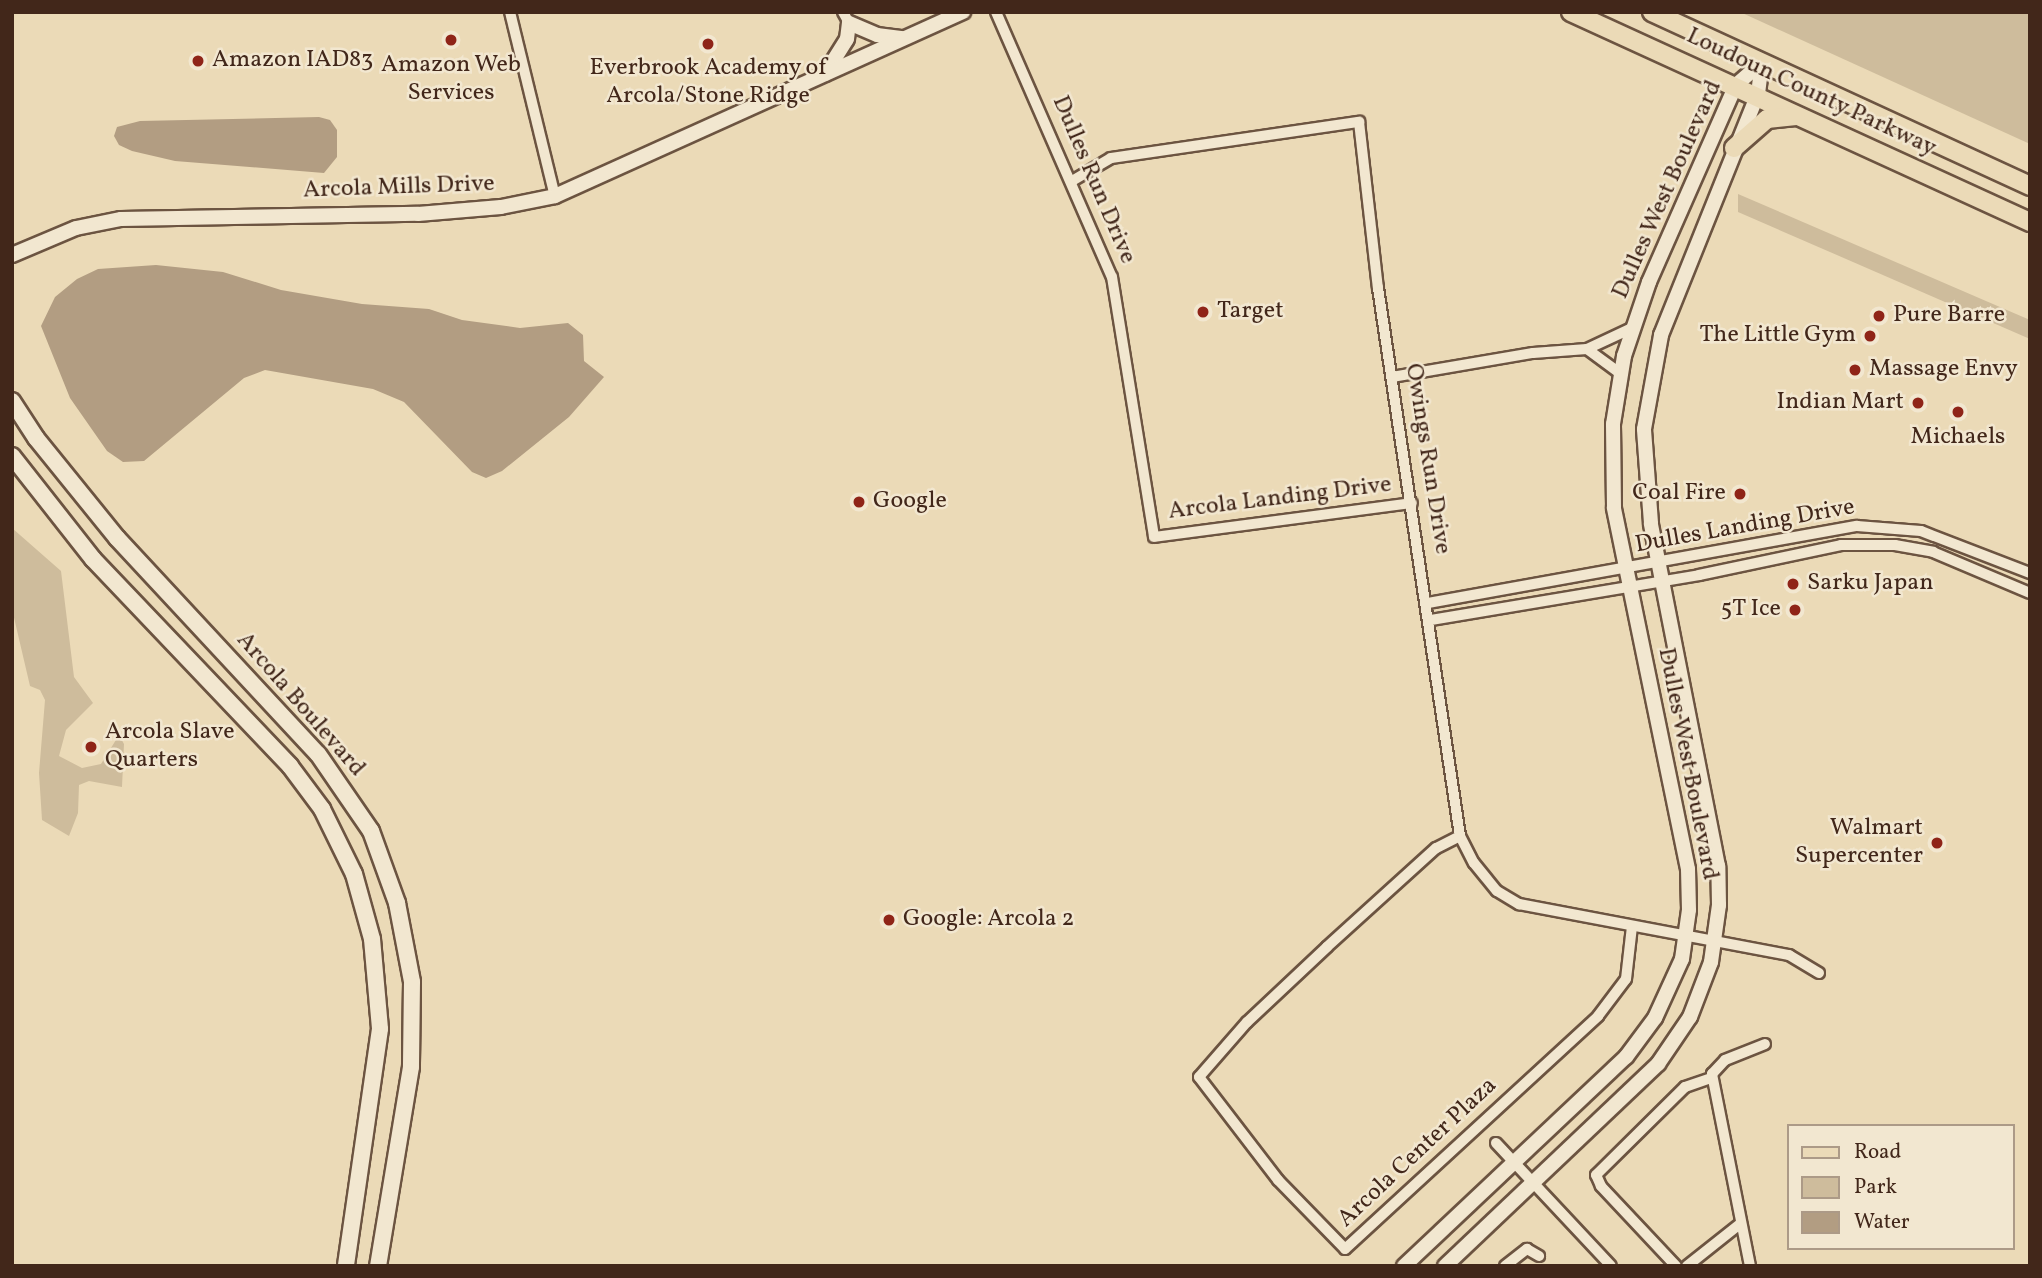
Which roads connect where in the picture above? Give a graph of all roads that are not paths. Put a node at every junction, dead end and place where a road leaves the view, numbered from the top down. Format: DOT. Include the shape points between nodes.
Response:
graph roads {
  1 [pos="510,12"];
  2 [pos="962,12"];
  3 [pos="996,12"];
  4 [pos="1571,12"];
  5 [pos="1652,12"];
  6 [pos="846,18"];
  7 [pos="906,38"];
  8 [pos="1762,62"];
  9 [pos="824,75"];
  10 [pos="1737,85"];
  11 [pos="1758,94"];
  12 [pos="1804,116"];
  13 [pos="1734,148"];
  14 [pos="1072,181"];
  15 [pos="2030,186"];
  16 [pos="555,196"];
  17 [pos="2030,222"];
  18 [pos="12,255"];
  19 [pos="1633,328"];
  20 [pos="1587,349"];
  21 [pos="1621,374"];
  22 [pos="1392,377"];
  23 [pos="12,401"];
  24 [pos="12,456"];
  25 [pos="1412,503"];
  26 [pos="1154,537"];
  27 [pos="1660,562"];
  28 [pos="1627,570"];
  29 [pos="2030,573"];
  30 [pos="1664,581"];
  31 [pos="1630,587"];
  32 [pos="2030,593"];
  33 [pos="1428,603"];
  34 [pos="1431,620"];
  35 [pos="1461,836"];
  36 [pos="1632,926"];
  37 [pos="1687,935"];
  38 [pos="1715,941"];
  39 [pos="1819,973"];
  40 [pos="1765,1044"];
  41 [pos="1712,1078"];
  42 [pos="1496,1143"];
  43 [pos="1514,1161"];
  44 [pos="1534,1183"];
  45 [pos="1741,1223"];
  46 [pos="1539,1256"];
  47 [pos="346,1266"];
  48 [pos="378,1266"];
  49 [pos="1404,1266"];
  50 [pos="1445,1266"];
  51 [pos="1506,1266"];
  52 [pos="1611,1266"];
  53 [pos="1676,1266"];
  54 [pos="1687,1266"];
  55 [pos="1750,1266"];
  1 -- 16 [label="street"];
  2 -- 7 [label="street, Arcola Mills Drive"];
  3 -- 14 [label="street, Dulles Run Drive"];
  4 -- 10 [label="main road, Loudoun County Parkway"];
  5 -- 8 [label="main road, Loudoun County Parkway"];
  6 -- 7 [label="street" via="877,35"];
  6 -- 9 [label="street" via="847,39"];
  7 -- 9 [label="street, Arcola Mills Drive"];
  8 -- 10 [label="street, Dulles West Boulevard"];
  8 -- 11 [label="street, Dulles West Boulevard"];
  8 -- 15 [label="main road, Loudoun County Parkway"];
  9 -- 16 [label="street, Arcola Mills Drive"];
  10 -- 11 [label="main road, Loudoun County Parkway"];
  10 -- 19 [label="street, Dulles West Boulevard"];
  11 -- 12 [label="main road, Loudoun County Parkway"];
  11 -- 13 [label="street, Dulles West Boulevard"];
  12 -- 13 [label="main road" via="1767,119"];
  12 -- 17 [label="main road, Loudoun County Parkway"];
  13 -- 27 [label="street, Dulles West Boulevard" via="1668,314 1648,388 1644,475"];
  14 -- 22 [label="street, Owings Run Drive" via="1111,158 1359,122"];
  14 -- 26 [label="street, Dulles Run Drive" via="1115,287"];
  16 -- 18 [label="street, Arcola Mills Drive" via="501,207 418,214 121,219 76,228"];
  19 -- 20 [label="street"];
  19 -- 21 [label="street, Dulles West Boulevard"];
  20 -- 21 [label="street"];
  20 -- 22 [label="street" via="1533,353"];
  21 -- 28 [label="street, Dulles West Boulevard" via="1613,424 1612,480"];
  22 -- 25 [label="street, Owings Run Drive"];
  23 -- 48 [label="main road, Arcola Boulevard" via="117,538 318,754 371,831 397,903 412,982 411,1067"];
  24 -- 47 [label="main road, Arcola Boulevard" via="93,559 290,766 322,809 354,874 372,939 380,1029"];
  25 -- 26 [label="street, Arcola Landing Drive"];
  25 -- 33 [label="street, Owings Run Drive"];
  27 -- 28 [label="street, Dulles Landing Drive"];
  27 -- 29 [label="street, Dulles Landing Drive" via="1857,526 1921,531"];
  27 -- 30 [label="street, Dulles West Boulevard"];
  28 -- 31 [label="street, Dulles West Boulevard"];
  28 -- 33 [label="street, Dulles Landing Drive"];
  30 -- 31 [label="street, Dulles Landing Drive"];
  30 -- 32 [label="street, Dulles Landing Drive" via="1806,550 1871,544 1933,552"];
  30 -- 38 [label="street, Dulles West Boulevard" via="1718,866"];
  31 -- 34 [label="street, Dulles Landing Drive"];
  31 -- 37 [label="street, Dulles West Boulevard" via="1688,869"];
  33 -- 34 [label="street, Owings Run Drive"];
  34 -- 35 [label="street, Owings Run Drive"];
  35 -- 36 [label="street, Owings Run Drive" via="1482,876 1507,898"];
  35 -- 36 [label="street, Arcola Center Plaza" via="1436,848 1327,947 1247,1022 1199,1077 1278,1180 1345,1249 1598,1016 1626,979"];
  36 -- 37 [label="street, Owings Run Drive"];
  37 -- 38 [label="street, Owings Run Drive"];
  37 -- 43 [label="street, Dulles West Boulevard" via="1667,998 1641,1040"];
  38 -- 39 [label="street, Owings Run Drive" via="1789,955"];
  38 -- 44 [label="street, Dulles West Boulevard" via="1699,998 1658,1065"];
  40 -- 41 [label="street" via="1718,1063"];
  41 -- 45 [label="street"];
  41 -- 53 [label="street" via="1685,1087 1596,1175 1601,1186"];
  42 -- 43 [label="street"];
  43 -- 44 [label="street"];
  43 -- 49 [label="street, Dulles West Boulevard"];
  44 -- 50 [label="street, Dulles West Boulevard"];
  44 -- 52 [label="street"];
  45 -- 54 [label="street"];
  45 -- 55 [label="street"];
  46 -- 51 [label="street" via="1528,1249"];
}
